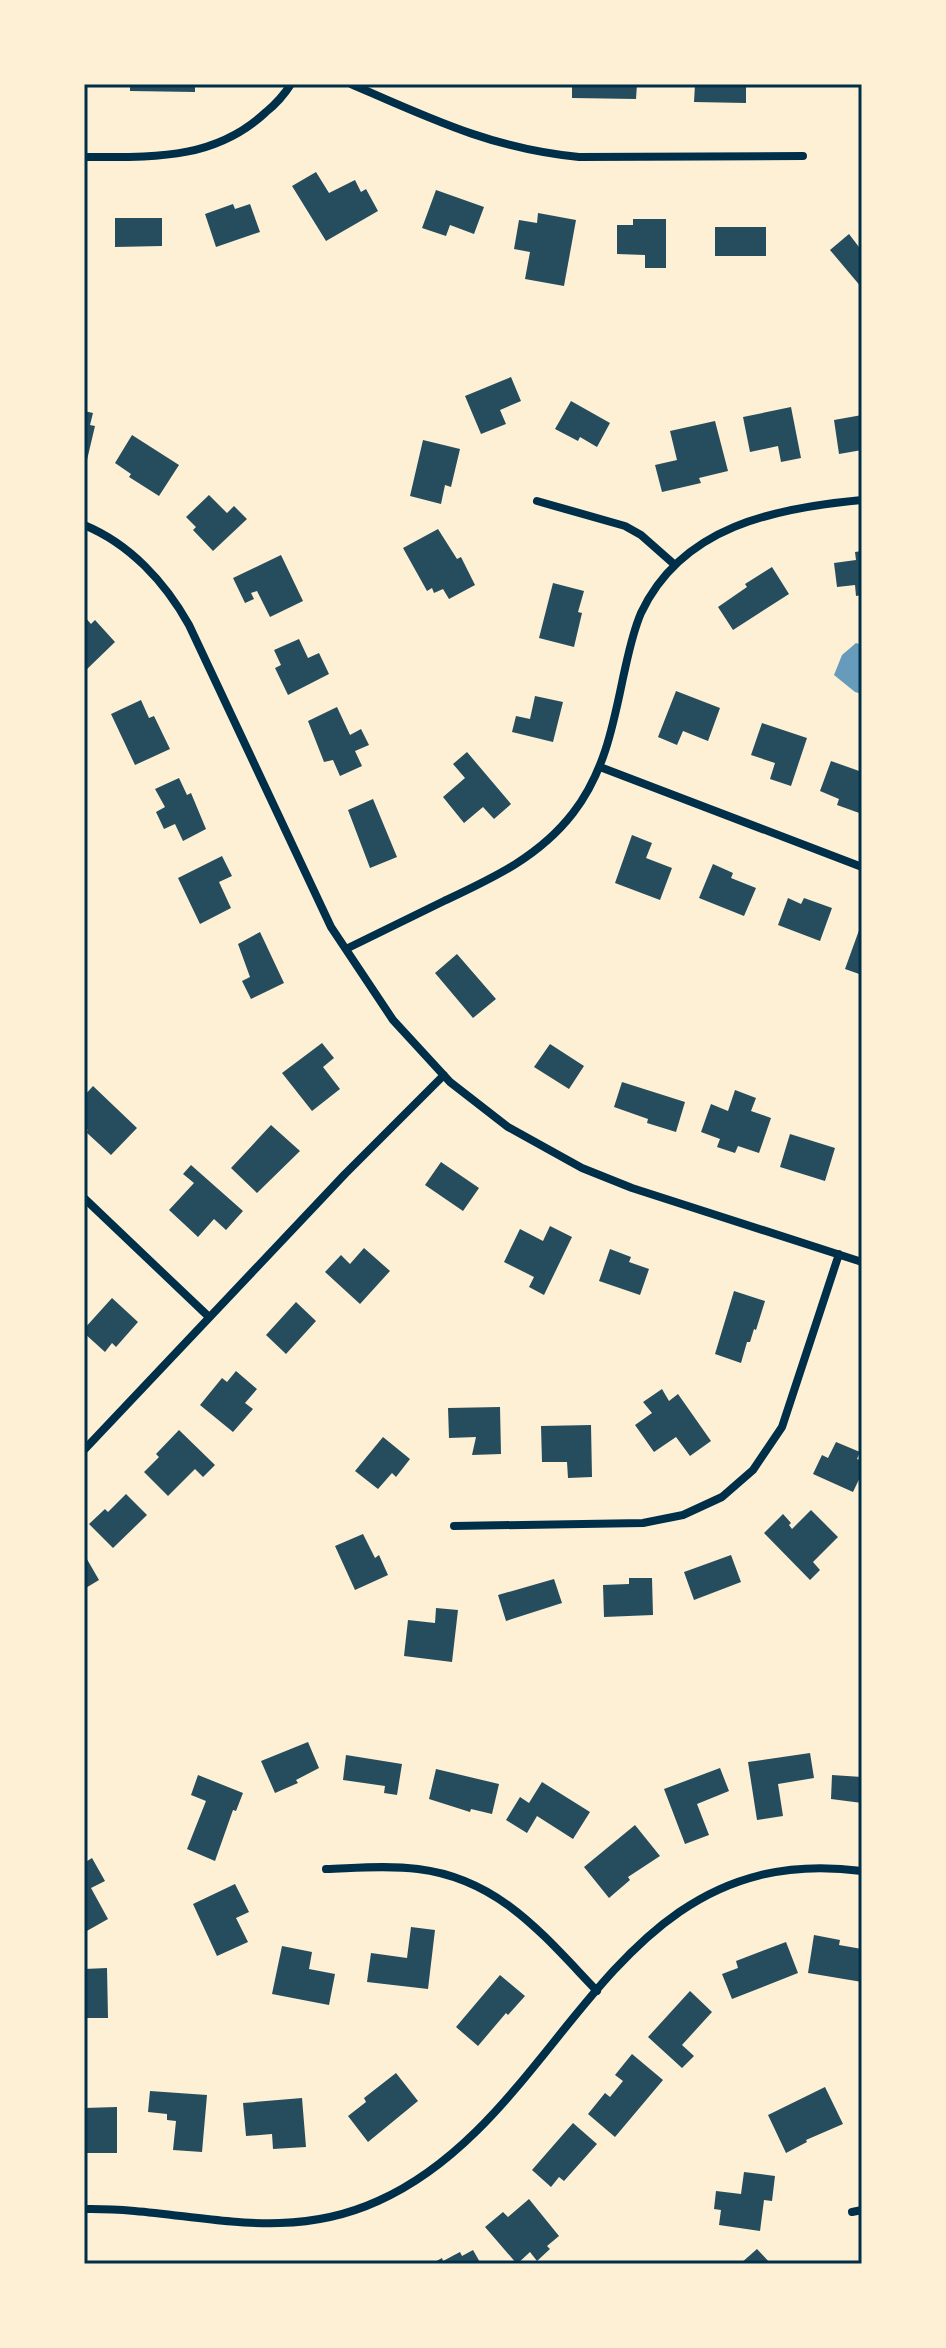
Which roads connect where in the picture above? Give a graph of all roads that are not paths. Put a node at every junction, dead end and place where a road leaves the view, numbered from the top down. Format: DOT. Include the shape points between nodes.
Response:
graph roads {
  1 [pos="291,84"];
  2 [pos="351,84"];
  3 [pos="803,156"];
  4 [pos="84,157"];
  5 [pos="862,500"];
  6 [pos="537,501"];
  7 [pos="84,525"];
  8 [pos="675,565"];
  9 [pos="600,767"];
  10 [pos="862,867"];
  11 [pos="346,949"];
  12 [pos="444,1075"];
  13 [pos="84,1198"];
  14 [pos="839,1254"];
  15 [pos="862,1262"];
  16 [pos="209,1317"];
  17 [pos="84,1450"];
  18 [pos="454,1526"];
  19 [pos="326,1869"];
  20 [pos="862,1871"];
  21 [pos="597,1991"];
  22 [pos="84,2209"];
  23 [pos="862,2210"];
  24 [pos="852,2212"];
  1 -- 4 [label="street" via="259,120 204,150 162,157"];
  2 -- 3 [label="street" via="464,133 547,153"];
  5 -- 8 [label="street" via="740,523 697,546"];
  6 -- 8 [label="street" via="625,526"];
  7 -- 11 [label="street" via="146,566 183,616"];
  8 -- 9 [label="street" via="631,639"];
  9 -- 10 [label="street"];
  9 -- 11 [label="street" via="575,811 528,858"];
  11 -- 12 [label="street" via="393,1020"];
  12 -- 14 [label="street" via="508,1127 572,1164"];
  12 -- 16 [label="street"];
  13 -- 16 [label="street"];
  14 -- 15 [label="street"];
  14 -- 18 [label="street" via="782,1427 753,1470 722,1497 683,1515 643,1523"];
  16 -- 17 [label="street"];
  19 -- 21 [label="street" via="415,1869 475,1885 519,1912"];
  20 -- 21 [label="street" via="787,1870 727,1886 657,1926"];
  21 -- 22 [label="street" via="471,2138 422,2177 377,2202 327,2218 277,2225 224,2223 146,2210"];
  23 -- 24 [label="street"];
}
